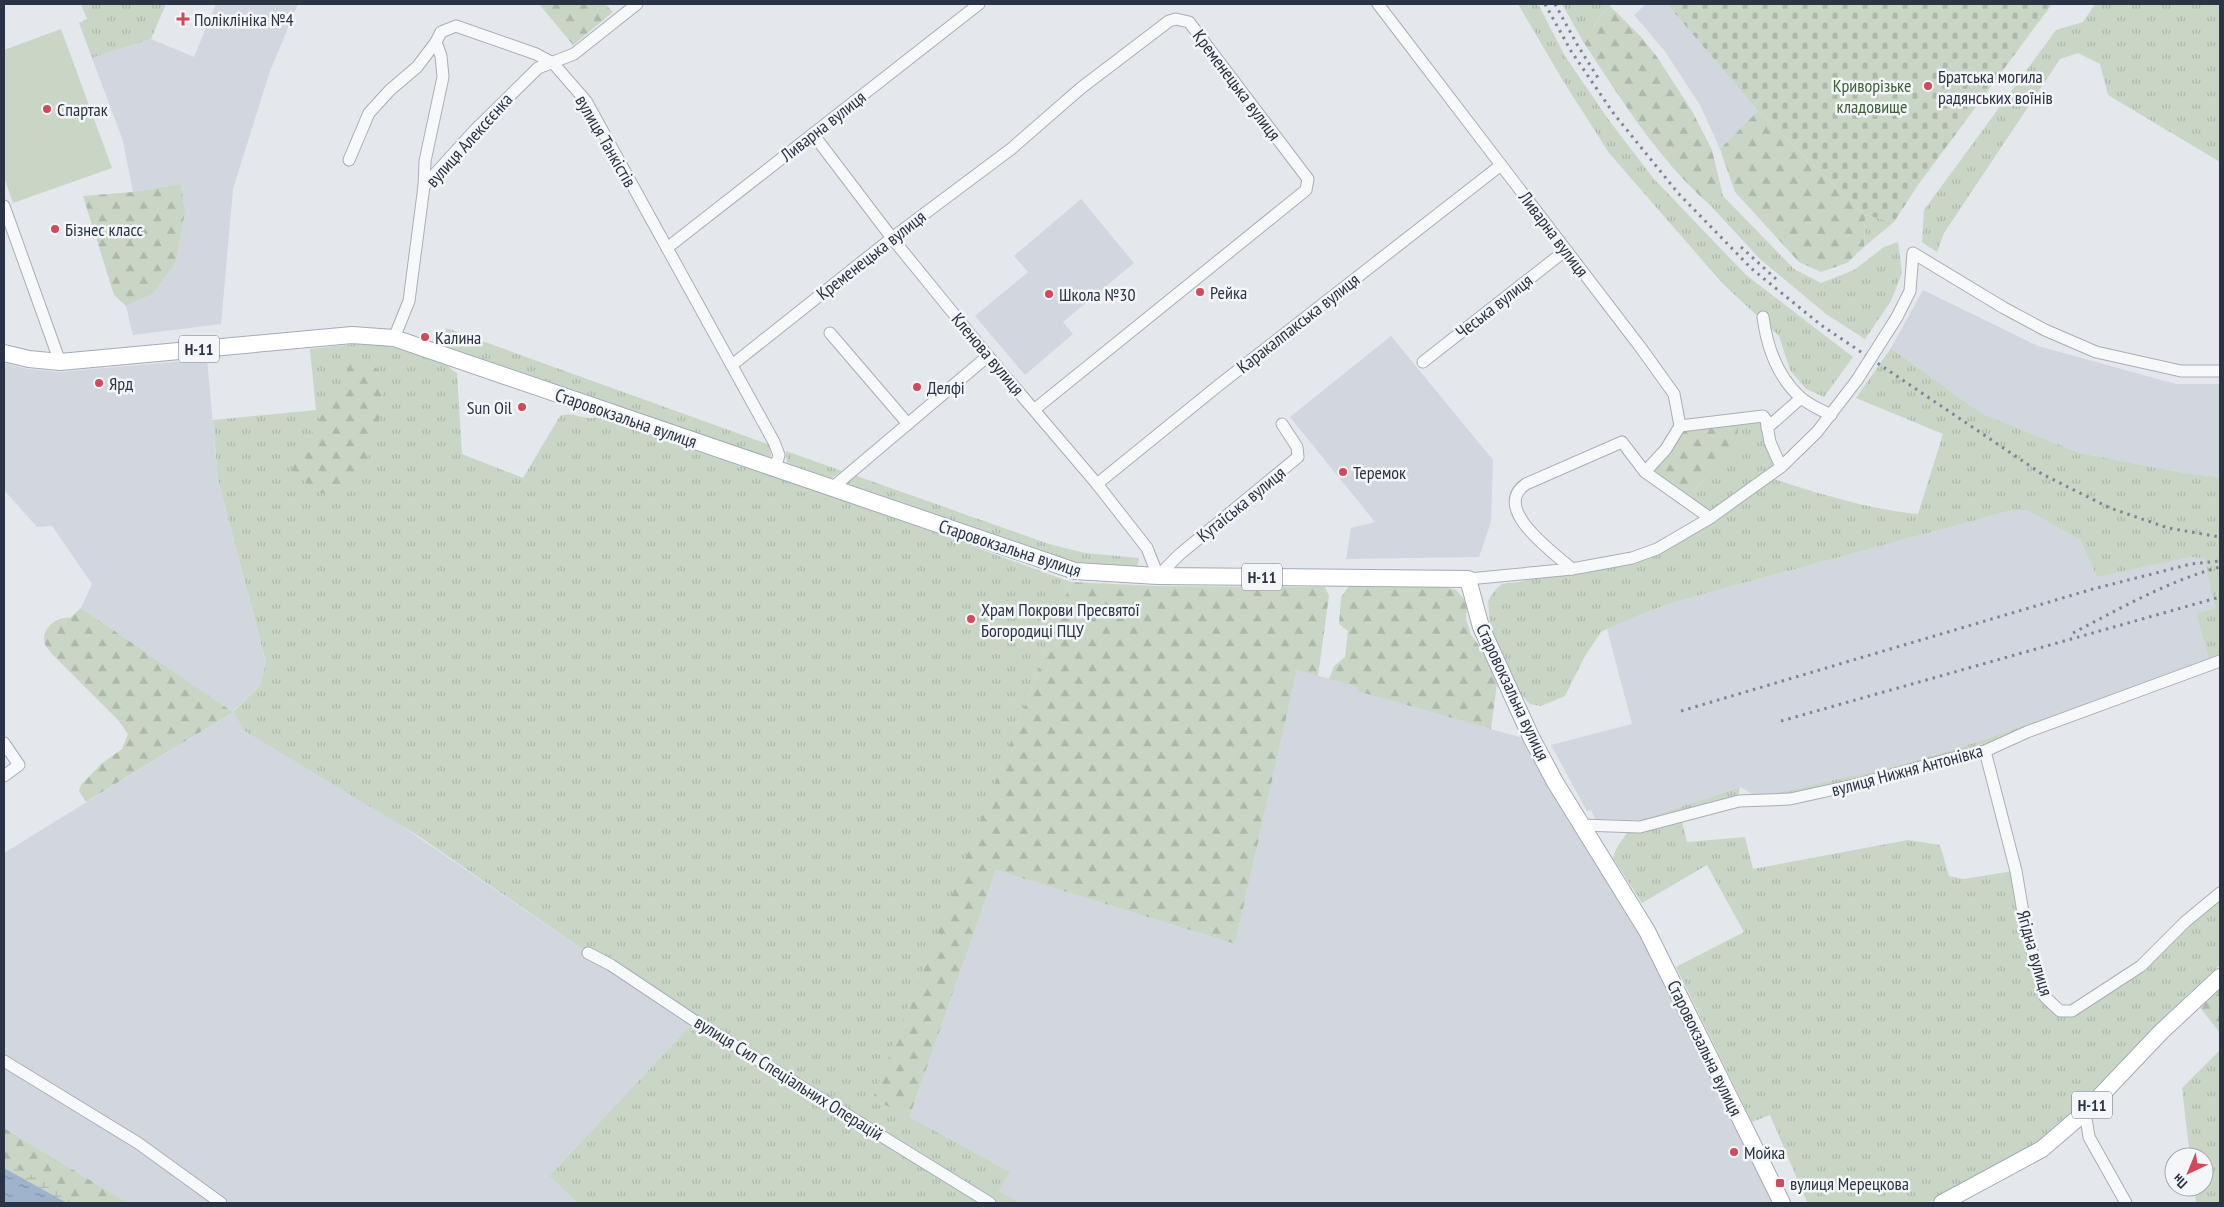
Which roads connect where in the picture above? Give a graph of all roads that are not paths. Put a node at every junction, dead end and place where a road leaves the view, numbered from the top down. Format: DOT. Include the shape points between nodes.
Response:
graph roads {
  1 [pos="637,4"];
  2 [pos="979,4"];
  3 [pos="1378,4"];
  4 [pos="436,42"];
  5 [pos="553,62"];
  6 [pos="813,134"];
  7 [pos="349,160"];
  8 [pos="1501,165"];
  9 [pos="424,186"];
  10 [pos="4,206"];
  11 [pos="892,238"];
  12 [pos="667,248"];
  13 [pos="1566,250"];
  14 [pos="1763,317"];
  15 [pos="830,333"];
  16 [pos="394,338"];
  17 [pos="4,353"];
  18 [pos="988,356"];
  19 [pos="60,362"];
  20 [pos="1423,362"];
  21 [pos="732,365"];
  22 [pos="2220,371"];
  23 [pos="1801,398"];
  24 [pos="1035,408"];
  25 [pos="1831,415"];
  26 [pos="908,424"];
  27 [pos="1282,424"];
  28 [pos="1680,426"];
  29 [pos="1767,428"];
  30 [pos="1781,467"];
  31 [pos="775,469"];
  32 [pos="1645,472"];
  33 [pos="1097,484"];
  34 [pos="832,488"];
  35 [pos="1710,518"];
  36 [pos="1572,569"];
  37 [pos="1158,576"];
  38 [pos="1468,578"];
  39 [pos="2220,661"];
  40 [pos="4,743"];
  41 [pos="1985,751"];
  42 [pos="4,776"];
  43 [pos="1581,825"];
  44 [pos="2220,893"];
  45 [pos="588,953"];
  46 [pos="2220,977"];
  47 [pos="4,1061"];
  48 [pos="2085,1112"];
  49 [pos="221,1203"];
  50 [pos="990,1203"];
  51 [pos="1782,1203"];
  52 [pos="1942,1203"];
  53 [pos="2126,1203"];
  1 -- 5 [label="street, вулиця Алексєєнка" via="574,54"];
  2 -- 6 [label="street, Ливарна вулиця"];
  3 -- 8 [label="street, Ливарна вулиця"];
  4 -- 5 [label="street, вулиця Танкістів" via="441,32 456,26"];
  4 -- 7 [label="street, вулиця Танкістів" via="417,67 369,113"];
  4 -- 9 [label="street" via="443,77 425,161"];
  5 -- 9 [label="street, вулиця Алексєєнка" via="538,68 522,82"];
  5 -- 12 [label="street, вулиця Танкістів" via="586,101"];
  6 -- 11 [label="street, Кленова вулиця"];
  6 -- 12 [label="street, Ливарна вулиця"];
  8 -- 13 [label="street, Ливарна вулиця"];
  8 -- 33 [label="street, Каракалпакська вулиця"];
  9 -- 16 [label="street, вулиця Алексєєнка" via="409,302"];
  10 -- 19 [label="street"];
  11 -- 18 [label="street, Кленова вулиця"];
  11 -- 21 [label="street, Кременецька вулиця"];
  11 -- 24 [label="street, Кременецька вулиця" via="1011,148 1081,88 1169,21 1189,22 1308,179 1306,190"];
  12 -- 21 [label="street, вулиця Танкістів"];
  13 -- 20 [label="street, Чеська вулиця"];
  13 -- 28 [label="street, Ливарна вулиця" via="1674,394"];
  14 -- 23 [label="street" via="1767,342 1782,376"];
  15 -- 26 [label="street"];
  16 -- 19 [label="main road, Старовокзальна вулиця / Н-11" via="352,335"];
  16 -- 31 [label="main road, Старовокзальна вулиця / Н-11"];
  17 -- 19 [label="main road, Старовокзальна вулиця / Н-11"];
  18 -- 24 [label="street, Кленова вулиця"];
  18 -- 26 [label="street"];
  21 -- 31 [label="street, вулиця Танкістів" via="774,442 779,455"];
  22 -- 25 [label="street, bridge" via="2181,371 2096,352 2004,308 1913,253 1910,291 1897,317"];
  23 -- 25 [label="street"];
  23 -- 29 [label="street"];
  24 -- 33 [label="street, Кленова вулиця"];
  25 -- 30 [label="street"];
  26 -- 34 [label="street"];
  27 -- 37 [label="street, Кутаїська вулиця" via="1297,447 1298,457 1180,554"];
  28 -- 29 [label="street" via="1763,416"];
  28 -- 32 [label="street" via="1666,449"];
  29 -- 30 [label="street"];
  30 -- 35 [label="street"];
  31 -- 34 [label="main road, Старовокзальна вулиця / Н-11"];
  32 -- 35 [label="street"];
  32 -- 36 [label="street" via="1622,442 1519,490 1514,503 1518,516"];
  33 -- 37 [label="street, Кленова вулиця" via="1147,548"];
  34 -- 37 [label="main road, Старовокзальна вулиця / Н-11" via="1075,571"];
  35 -- 36 [label="street" via="1657,549 1632,558"];
  36 -- 38 [label="street"];
  37 -- 38 [label="main road, Старовокзальна вулиця / Н-11"];
  38 -- 43 [label="main road, Старовокзальна вулиця" via="1481,627 1497,665 1531,736"];
  39 -- 41 [label="street, вулиця Нижня Антонівка"];
  40 -- 42 [label="street" via="18,765"];
  41 -- 43 [label="street, вулиця Нижня Антонівка" via="1863,783 1790,799 1739,801 1640,827"];
  41 -- 44 [label="street, Ягідна вулиця" via="2016,870 2026,930 2045,997 2060,1011 2072,1011 2141,966"];
  43 -- 51 [label="main road, Старовокзальна вулиця" via="1647,931"];
  45 -- 50 [label="street, вулиця Сил Спеціальних Операцій"];
  46 -- 48 [label="main road, Н-11" via="2161,1032"];
  47 -- 49 [label="street" via="138,1143"];
  48 -- 52 [label="main road, Н-11" via="2042,1149"];
  48 -- 53 [label="street" via="2089,1137"];
}
